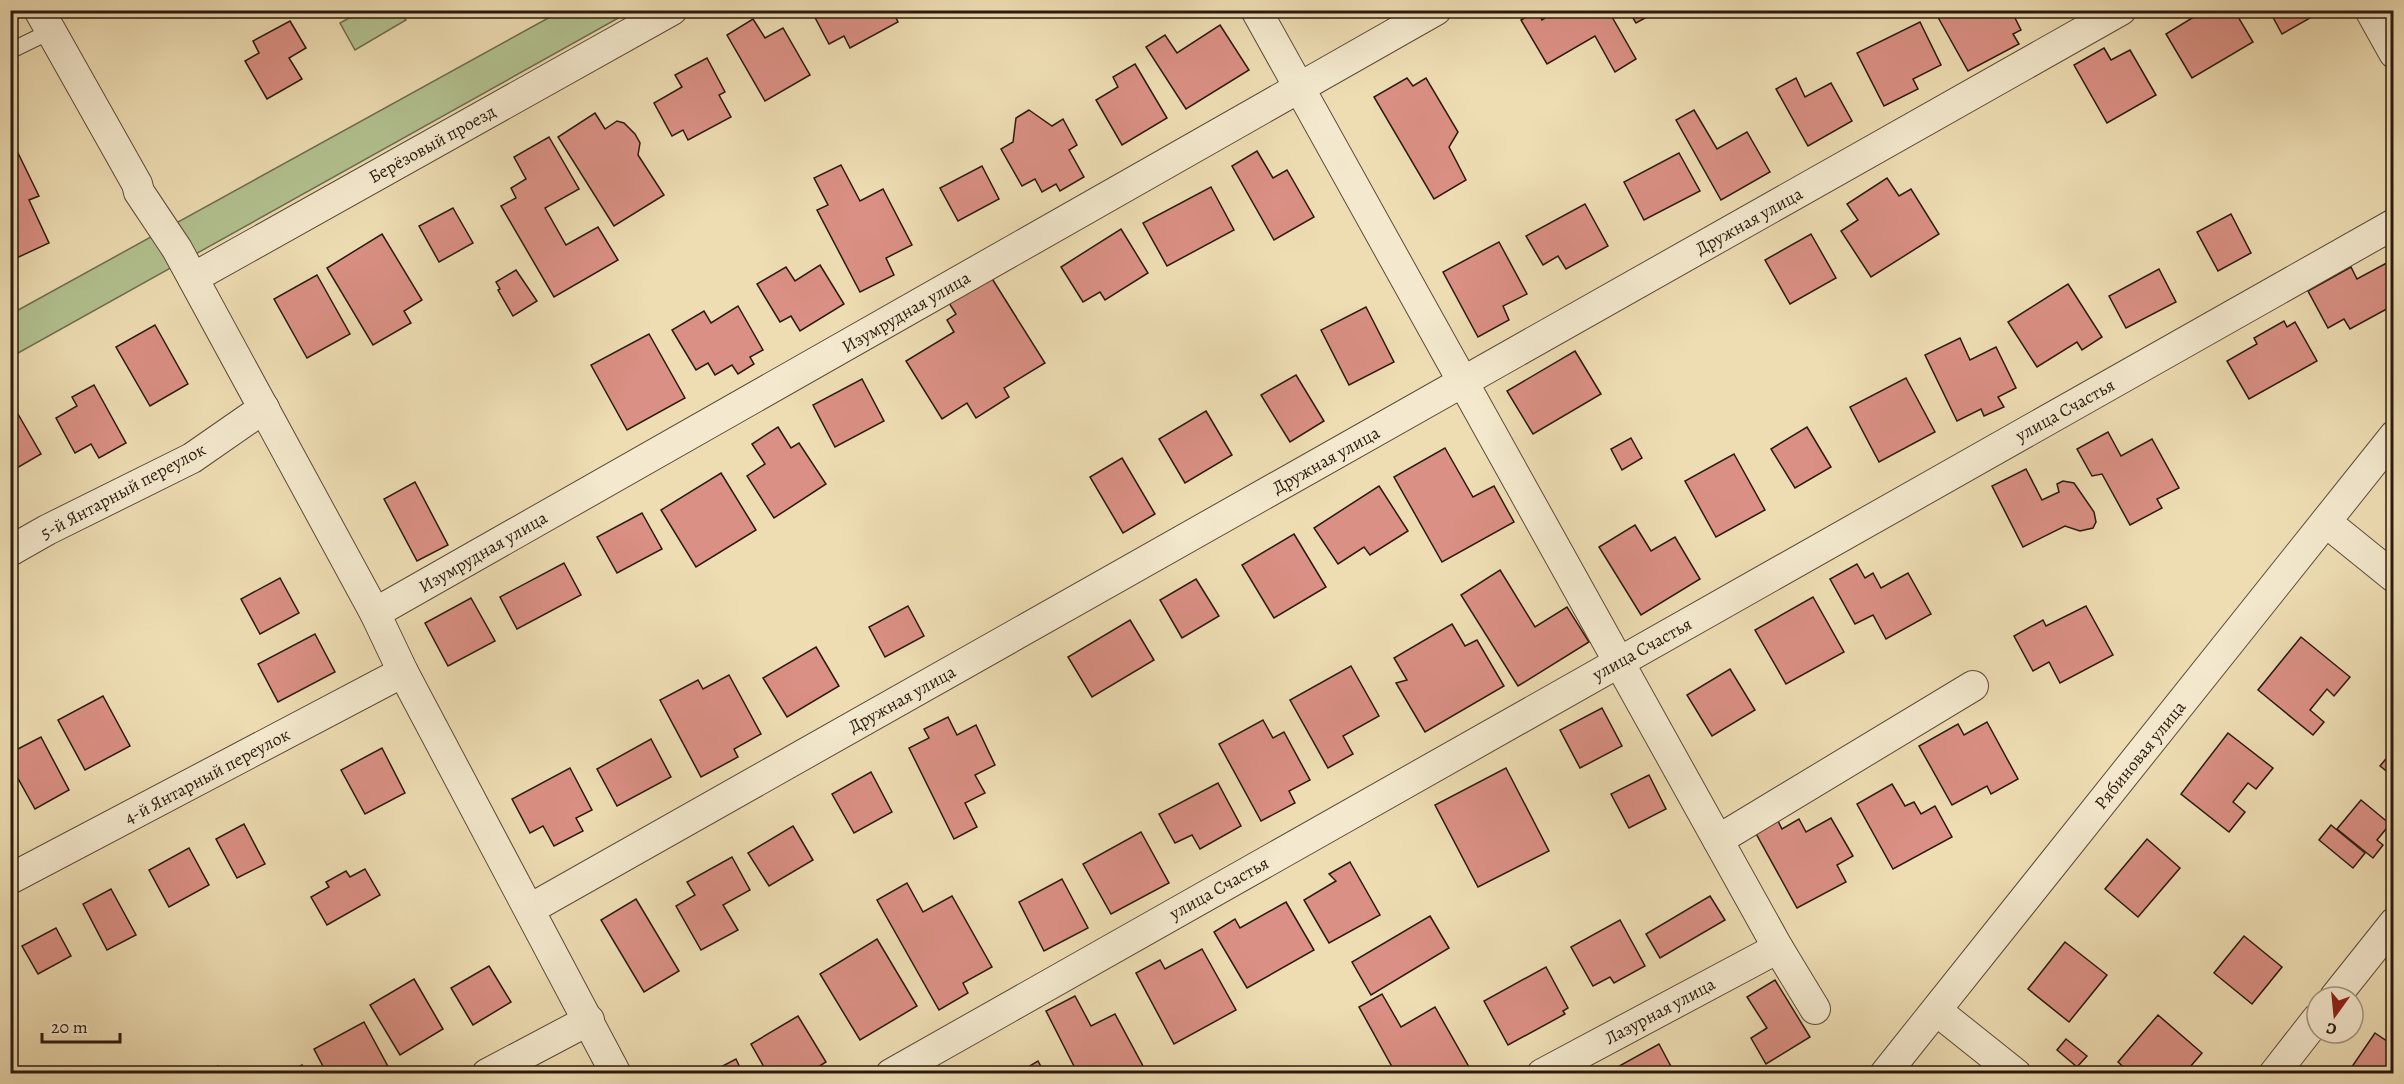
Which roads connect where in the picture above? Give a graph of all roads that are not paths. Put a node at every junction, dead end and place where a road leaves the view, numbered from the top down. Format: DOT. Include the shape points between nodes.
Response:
graph roads {
  1 [pos="672,10"];
  2 [pos="1256,10"];
  3 [pos="1436,10"];
  4 [pos="2121,10"];
  5 [pos="2370,10"];
  6 [pos="45,21"];
  7 [pos="10,51"];
  8 [pos="2394,53"];
  9 [pos="1299,88"];
  10 [pos="2394,224"];
  11 [pos="193,278"];
  12 [pos="1463,382"];
  13 [pos="264,408"];
  14 [pos="2394,436"];
  15 [pos="2326,522"];
  16 [pos="10,551"];
  17 [pos="2394,577"];
  18 [pos="375,613"];
  19 [pos="1619,662"];
  20 [pos="403,672"];
  21 [pos="1973,686"];
  22 [pos="1718,840"];
  23 [pos="10,879"];
  24 [pos="530,909"];
  25 [pos="2394,923"];
  26 [pos="1778,948"];
  27 [pos="2345,985"];
  28 [pos="1815,1009"];
  29 [pos="1937,1011"];
  30 [pos="589,1020"];
  31 [pos="2305,1034"];
  32 [pos="487,1074"];
  33 [pos="616,1074"];
  34 [pos="891,1074"];
  35 [pos="1542,1074"];
  36 [pos="1885,1074"];
  37 [pos="2016,1074"];
  38 [pos="2274,1074"];
  1 -- 11 [label="street, Берёзовый проезд"];
  2 -- 9 [label="street"];
  3 -- 9 [label="street, Изумрудная улица"];
  4 -- 12 [label="street, Дружная улица"];
  5 -- 8 [label="street"];
  6 -- 7 [label="lane"];
  6 -- 11 [label="street" via="139,192"];
  9 -- 12 [label="street"];
  9 -- 18 [label="street, Изумрудная улица"];
  10 -- 19 [label="street, улица Счастья"];
  11 -- 13 [label="street"];
  12 -- 19 [label="street"];
  12 -- 24 [label="street, Дружная улица"];
  13 -- 16 [label="street, 5-й Янтарный переулок" via="192,458"];
  13 -- 18 [label="street"];
  14 -- 15 [label="street, Рябиновая улица"];
  15 -- 17 [label="street"];
  15 -- 29 [label="street, Рябиновая улица"];
  18 -- 20 [label="street"];
  19 -- 22 [label="street"];
  19 -- 34 [label="street, улица Счастья"];
  20 -- 23 [label="street, 4-й Янтарный переулок"];
  20 -- 24 [label="street"];
  21 -- 22 [label="street"];
  22 -- 26 [label="street"];
  24 -- 30 [label="street"];
  25 -- 27 [label="street"];
  26 -- 28 [label="street"];
  26 -- 35 [label="street, Лазурная улица"];
  29 -- 36 [label="street, Рябиновая улица"];
  29 -- 37 [label="street"];
  30 -- 32 [label="street"];
  30 -- 33 [label="street"];
  31 -- 38 [label="street"];
}
